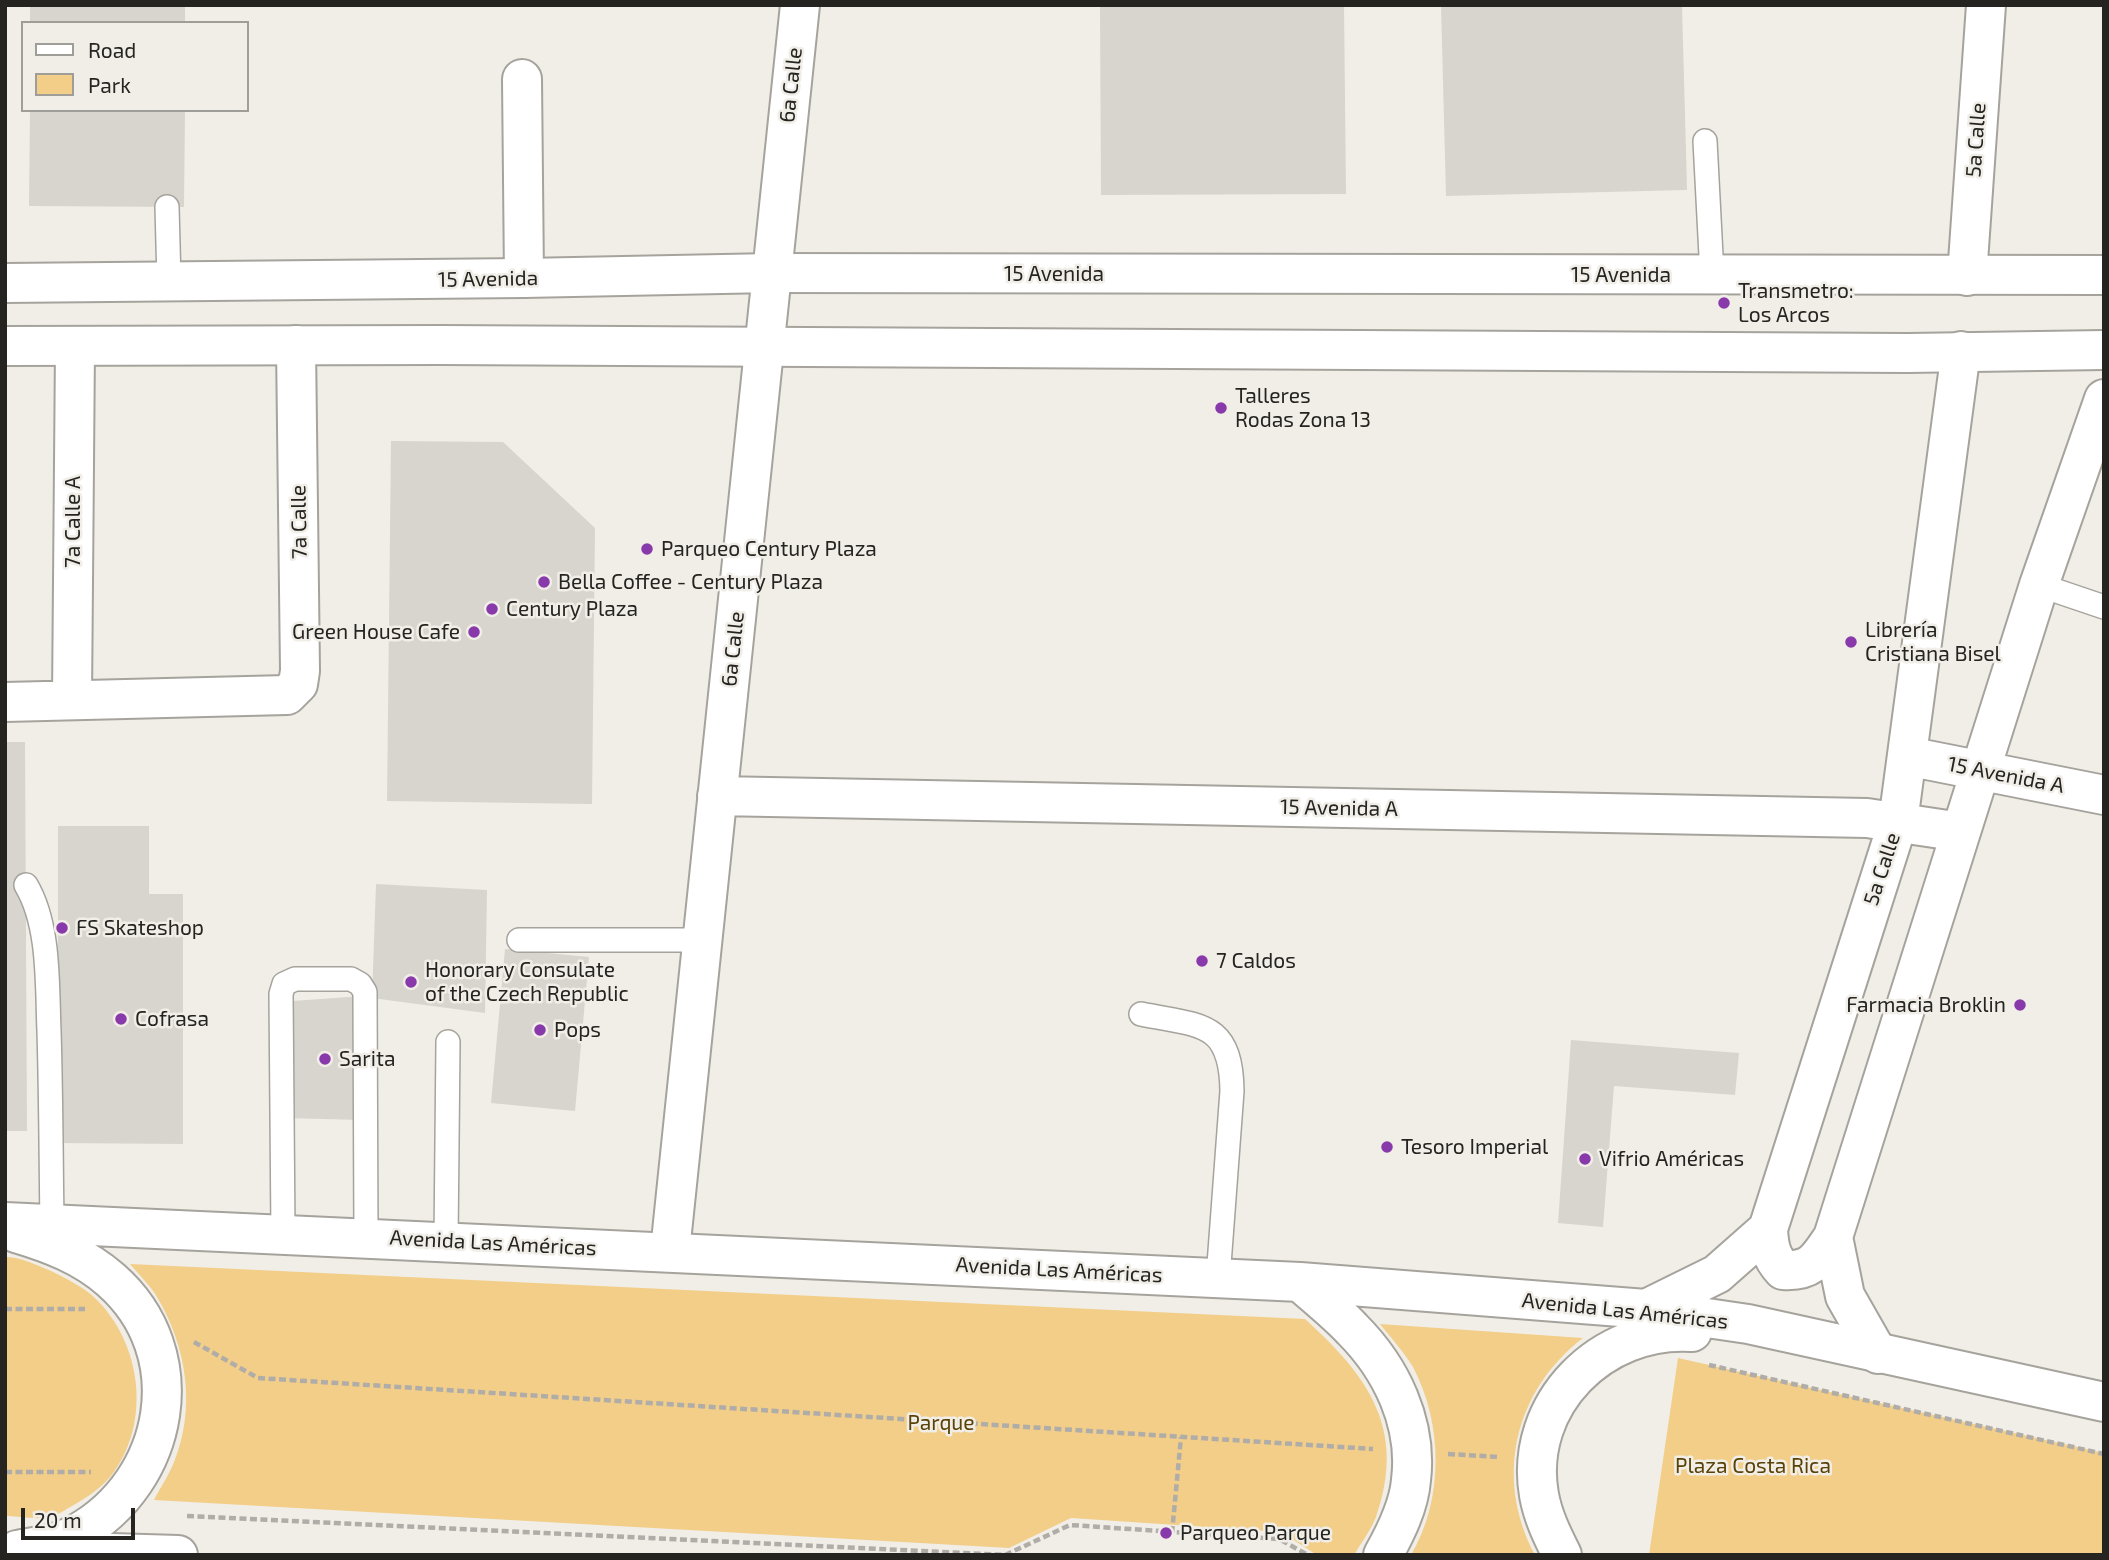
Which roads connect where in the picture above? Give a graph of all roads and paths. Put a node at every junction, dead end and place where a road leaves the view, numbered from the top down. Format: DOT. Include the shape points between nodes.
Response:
graph roads {
  1 [pos="800,5"];
  2 [pos="1986,5"];
  3 [pos="522,79"];
  4 [pos="1705,141"];
  5 [pos="167,207"];
  6 [pos="772,273"];
  7 [pos="1712,275"];
  8 [pos="2104,275"];
  9 [pos="1967,276"];
  10 [pos="524,278"];
  11 [pos="169,282"];
  12 [pos="5,284"];
  13 [pos="296,345"];
  14 [pos="5,346"];
  15 [pos="75,346"];
  16 [pos="764,347"];
  17 [pos="2104,350"];
  18 [pos="1961,351"];
  19 [pos="2104,399"];
  20 [pos="2039,585"];
  21 [pos="2104,607"];
  22 [pos="72,699"];
  23 [pos="5,702"];
  24 [pos="1908,756"];
  25 [pos="1980,770"];
  26 [pos="2104,795"];
  27 [pos="717,796"];
  28 [pos="1898,821"];
  29 [pos="1961,832"];
  30 [pos="26,885"];
  31 [pos="519,940"];
  32 [pos="702,940"];
  33 [pos="1141,1014"];
  34 [pos="448,1042"];
  35 [pos="5,1222"];
  36 [pos="52,1224"];
  37 [pos="1768,1229"];
  38 [pos="5,1230"];
  39 [pos="283,1234"];
  40 [pos="1833,1237"];
  41 [pos="366,1238"];
  42 [pos="446,1241"];
  43 [pos="670,1251"];
  44 [pos="1218,1278"];
  45 [pos="1300,1282"];
  46 [pos="1629,1308"];
  47 [pos="5,1309"];
  48 [pos="136,1309"];
  49 [pos="1743,1335"];
  50 [pos="1878,1354"];
  51 [pos="1702,1363"];
  52 [pos="1937,1367"];
  53 [pos="2104,1402"];
  54 [pos="1181,1437"];
  55 [pos="1411,1451"];
  56 [pos="2104,1454"];
  57 [pos="1538,1459"];
  58 [pos="5,1472"];
  59 [pos="134,1486"];
  60 [pos="186,1516"];
  61 [pos="1172,1533"];
  62 [pos="11,1550"];
  63 [pos="121,1554"];
  64 [pos="178,1555"];
  65 [pos="1308,1555"];
  66 [pos="1383,1555"];
  67 [pos="1562,1555"];
  1 -- 6 [label="street, 6a Calle"];
  2 -- 9 [label="street, 5a Calle"];
  3 -- 10 [label="street"];
  4 -- 7 [label="lane"];
  5 -- 11 [label="lane"];
  6 -- 7 [label="street, 15 Avenida"];
  6 -- 10 [label="street, 15 Avenida"];
  6 -- 16 [label="street, 6a Calle"];
  7 -- 9 [label="street, 15 Avenida"];
  8 -- 9 [label="street, 15 Avenida"];
  10 -- 11 [label="street, 15 Avenida"];
  11 -- 12 [label="street, 15 Avenida"];
  13 -- 15 [label="street"];
  13 -- 16 [label="street"];
  13 -- 22 [label="street, 7a Calle" via="298,684 287,695"];
  14 -- 15 [label="street"];
  15 -- 22 [label="street, 7a Calle A"];
  16 -- 18 [label="street"];
  16 -- 27 [label="street, 6a Calle"];
  17 -- 18 [label="street"];
  18 -- 24 [label="street, 5a Calle"];
  19 -- 20 [label="street"];
  20 -- 21 [label="lane"];
  20 -- 25 [label="street"];
  22 -- 23 [label="street"];
  24 -- 25 [label="street, 15 Avenida A"];
  24 -- 28 [label="street, 5a Calle"];
  25 -- 26 [label="street, 15 Avenida A"];
  25 -- 29 [label="street"];
  27 -- 28 [label="street, 15 Avenida A"];
  27 -- 32 [label="street, 6a Calle"];
  28 -- 29 [label="street, 15 Avenida A"];
  28 -- 37 [label="street, 5a Calle"];
  29 -- 40 [label="street"];
  30 -- 36 [label="lane" via="45,950"];
  31 -- 32 [label="lane"];
  32 -- 43 [label="street, 6a Calle"];
  33 -- 44 [label="lane" via="1206,1028 1228,1052 1232,1091"];
  34 -- 42 [label="lane"];
  35 -- 36 [label="street, Avenida Las Américas"];
  36 -- 39 [label="street, Avenida Las Américas"];
  37 -- 40 [label="street" via="1772,1258 1783,1270 1798,1271 1811,1265"];
  37 -- 46 [label="street" via="1717,1274"];
  38 -- 48 [label="street" via="82,1259 112,1281"];
  39 -- 41 [label="street, Avenida Las Américas"];
  39 -- 41 [label="lane" via="281,994 284,984 295,979 351,979 365,992"];
  40 -- 50 [label="street" via="1845,1296"];
  41 -- 42 [label="street, Avenida Las Américas"];
  42 -- 43 [label="street, Avenida Las Américas"];
  43 -- 44 [label="street, Avenida Las Américas"];
  44 -- 45 [label="street, Avenida Las Américas"];
  45 -- 46 [label="street, Avenida Las Américas"];
  45 -- 55 [label="street" via="1354,1330 1391,1378 1403,1404"];
  46 -- 49 [label="street"];
  46 -- 50 [label="street, Avenida Las Américas" via="1748,1324"];
  47 -- 48 [label="path"];
  48 -- 54 [label="path" via="258,1378"];
  48 -- 59 [label="street" via="153,1343 162,1380 161,1417 151,1453"];
  49 -- 52 [label="street"];
  49 -- 57 [label="street" via="1674,1331 1640,1336 1609,1349 1582,1370 1560,1396 1545,1426"];
  50 -- 52 [label="street, Avenida Las Américas"];
  51 -- 56 [label="path"];
  52 -- 53 [label="street, Avenida Las Américas"];
  54 -- 55 [label="path"];
  54 -- 61 [label="path"];
  55 -- 57 [label="path"];
  55 -- 66 [label="street" via="1412,1480 1397,1530"];
  57 -- 67 [label="street" via="1541,1504"];
  58 -- 59 [label="path" via="114,1472"];
  59 -- 62 [label="street" via="108,1513 77,1534"];
  60 -- 61 [label="path" via="1005,1555 1070,1525"];
  61 -- 65 [label="path" via="1279,1539"];
  62 -- 63 [label="street"];
  63 -- 64 [label="street"];
}
